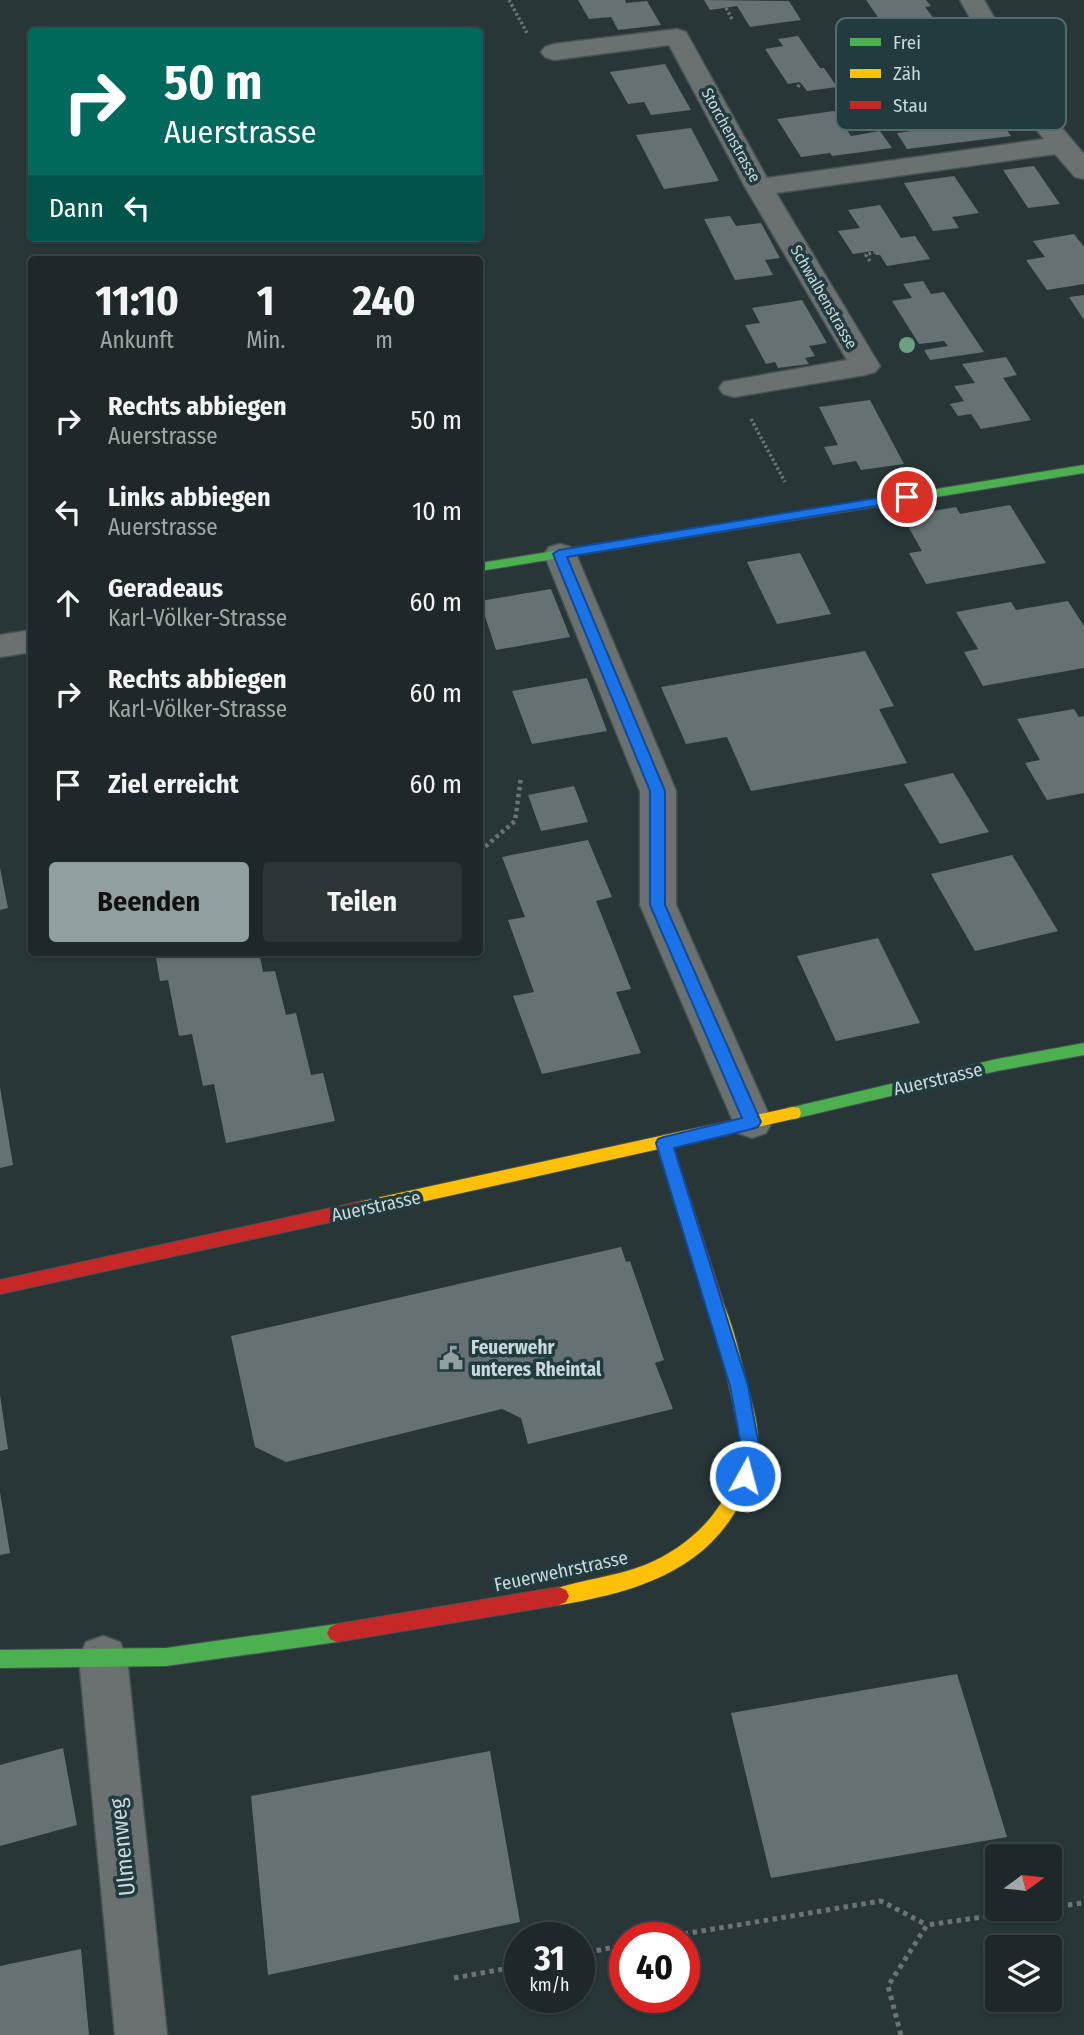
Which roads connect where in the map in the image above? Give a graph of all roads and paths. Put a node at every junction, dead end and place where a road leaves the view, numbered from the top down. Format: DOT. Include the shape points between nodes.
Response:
graph roads {
  1 [pos="972,0"];
  2 [pos="726,8"];
  3 [pos="982,18"];
  4 [pos="732,19"];
  5 [pos="554,52"];
  6 [pos="800,82"];
  7 [pos="798,87"];
  8 [pos="1049,130"];
  9 [pos="1060,145"];
  10 [pos="1084,171"];
  11 [pos="759,187"];
  12 [pos="874,253"];
  13 [pos="870,261"];
  14 [pos="734,387"];
  15 [pos="1084,469"];
  16 [pos="789,489"];
  17 [pos="559,554"];
  18 [pos="483,567"];
  19 [pos="28,642"];
  20 [pos="0,646"];
  21 [pos="521,777"];
  22 [pos="483,848"];
  23 [pos="1084,1049"];
  24 [pos="752,1122"];
  25 [pos="664,1143"];
  26 [pos="0,1287"];
  27 [pos="103,1658"];
  28 [pos="0,1659"];
  29 [pos="1084,1903"];
  30 [pos="1062,1906"];
  31 [pos="985,1917"];
  32 [pos="927,1925"];
  33 [pos="700,1931"];
  34 [pos="504,1969"];
  35 [pos="454,1978"];
  36 [pos="141,2035"];
  37 [pos="901,2035"];
  1 -- 3 [label="street"];
  2 -- 4 [label="path"];
  5 -- 11 [label="street, Storchenstrasse" via="677,37"];
  6 -- 7 [label="path"];
  8 -- 9 [label="street"];
  9 -- 10 [label="street"];
  9 -- 11 [label="street, Storchenstrasse"];
  11 -- 14 [label="street, Schwalbenstrasse" via="865,366"];
  12 -- 13 [label="path" via="866,255"];
  14 -- 16 [label="path"];
  15 -- 17 [label="street"];
  17 -- 18 [label="street"];
  17 -- 24 [label="street" via="657,791 658,905"];
  19 -- 20 [label="street"];
  21 -- 22 [label="path" via="515,821"];
  23 -- 24 [label="street, Auerstrasse"];
  24 -- 25 [label="street, Auerstrasse"];
  25 -- 26 [label="street, Auerstrasse"];
  25 -- 27 [label="street, Feuerwehrstrasse" via="735,1367 749,1440 745,1476 706,1537 683,1556 649,1572 567,1595 265,1645 166,1657"];
  27 -- 28 [label="street, Feuerwehrstrasse"];
  27 -- 36 [label="street, Ulmenweg"];
  29 -- 30 [label="path"];
  31 -- 32 [label="path"];
  32 -- 33 [label="path" via="881,1901"];
  32 -- 37 [label="path" via="888,1986"];
  34 -- 35 [label="path"];
}
